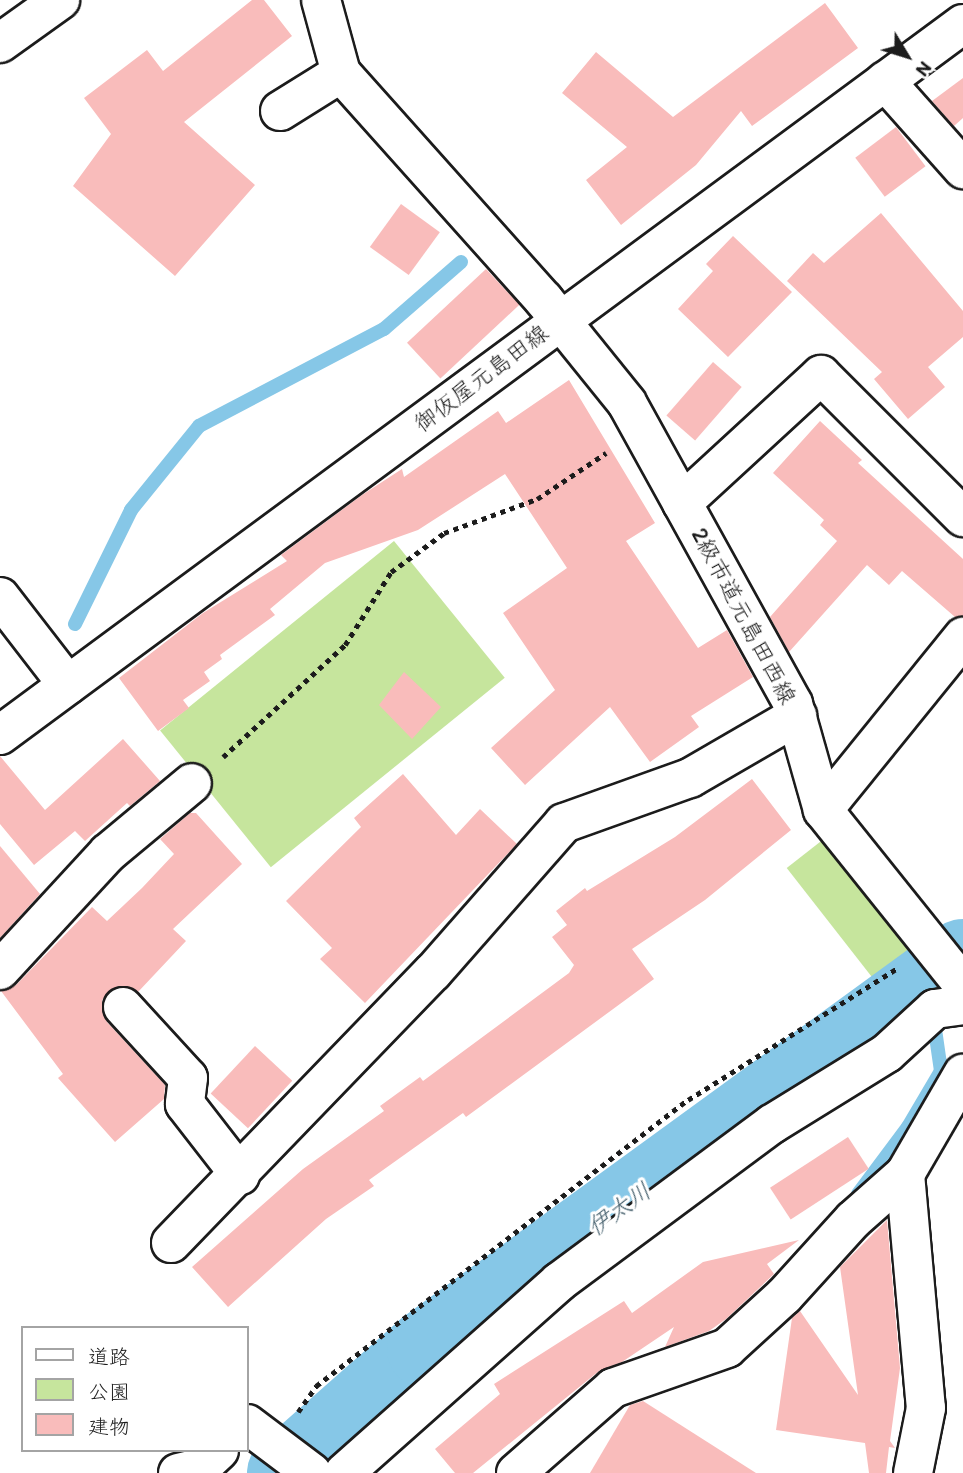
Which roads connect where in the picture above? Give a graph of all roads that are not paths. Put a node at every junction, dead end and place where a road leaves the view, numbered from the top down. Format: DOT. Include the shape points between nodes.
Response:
graph roads {
  1 [pos="60,0"];
  2 [pos="321,0"];
  3 [pos="963,24"];
  4 [pos="0,43"];
  5 [pos="341,73"];
  6 [pos="885,81"];
  7 [pos="280,111"];
  8 [pos="963,169"];
  9 [pos="560,319"];
  10 [pos="682,503"];
  11 [pos="963,517"];
  12 [pos="0,597"];
  13 [pos="963,637"];
  14 [pos="68,685"];
  15 [pos="797,716"];
  16 [pos="0,735"];
  17 [pos="192,783"];
  18 [pos="823,810"];
  19 [pos="947,964"];
  20 [pos="0,970"];
  21 [pos="963,1005"];
  22 [pos="123,1007"];
  23 [pos="963,1074"];
  24 [pos="905,1174"];
  25 [pos="240,1175"];
  26 [pos="171,1243"];
  27 [pos="262,1434"];
  28 [pos="217,1452"];
  29 [pos="178,1473"];
  30 [pos="312,1473"];
  31 [pos="344,1473"];
  32 [pos="516,1473"];
  33 [pos="913,1473"];
  1 -- 4 [label="street"];
  2 -- 5 [label="street"];
  3 -- 6 [label="street, 御仮屋元島田線"];
  5 -- 7 [label="street"];
  5 -- 9 [label="street, 2級市道元島田西線"];
  6 -- 8 [label="street"];
  6 -- 9 [label="street, 御仮屋元島田線"];
  9 -- 10 [label="street, 2級市道元島田西線" via="627,403"];
  9 -- 14 [label="street, 御仮屋元島田線"];
  10 -- 11 [label="street" via="821,375"];
  10 -- 15 [label="street, 2級市道元島田西線"];
  12 -- 14 [label="street"];
  13 -- 18 [label="street"];
  14 -- 16 [label="street, 御仮屋元島田線"];
  15 -- 18 [label="street, 2級市道元島田西線"];
  15 -- 25 [label="street" via="690,778 564,823 433,972"];
  17 -- 20 [label="street" via="108,853"];
  18 -- 19 [label="street, 2級市道元島田西線"];
  21 -- 31 [label="street" via="935,1009 887,1053 772,1124 559,1282"];
  22 -- 25 [label="street" via="188,1078 186,1104"];
  23 -- 24 [label="street"];
  24 -- 32 [label="street" via="727,1348 613,1388"];
  24 -- 33 [label="street" via="926,1408"];
  25 -- 26 [label="street"];
  27 -- 30 [label="street"];
  28 -- 29 [label="street" via="200,1468"];
}
